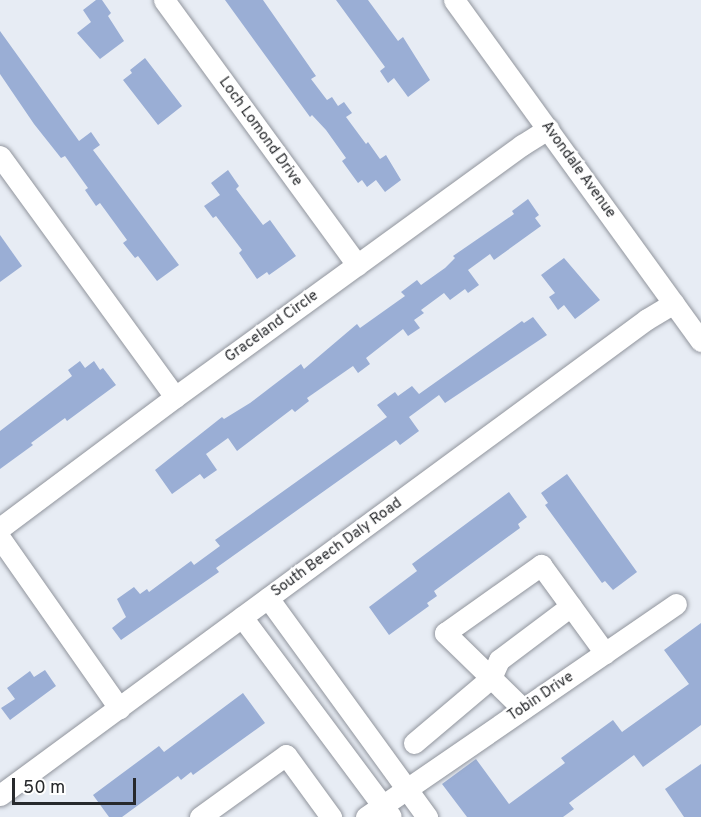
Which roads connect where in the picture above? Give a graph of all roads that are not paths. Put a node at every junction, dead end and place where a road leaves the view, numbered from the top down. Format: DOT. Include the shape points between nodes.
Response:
graph roads {
  1 [pos="164,0"];
  2 [pos="454,0"];
  3 [pos="548,129"];
  4 [pos="0,156"];
  5 [pos="357,265"];
  6 [pos="674,303"];
  7 [pos="701,341"];
  8 [pos="175,397"];
  9 [pos="0,528"];
  10 [pos="0,538"];
  11 [pos="268,598"];
  12 [pos="676,604"];
  13 [pos="571,606"];
  14 [pos="242,618"];
  15 [pos="605,653"];
  16 [pos="491,678"];
  17 [pos="119,708"];
  18 [pos="523,709"];
  19 [pos="414,743"];
  20 [pos="406,789"];
  21 [pos="0,795"];
  22 [pos="380,813"];
  23 [pos="208,815"];
  24 [pos="331,817"];
  25 [pos="427,817"];
  1 -- 5 [label="street, Loch Lomond Drive"];
  2 -- 3 [label="street, Avondale Avenue"];
  3 -- 5 [label="street, Graceland Circle"];
  3 -- 6 [label="street, Avondale Avenue"];
  4 -- 8 [label="street"];
  5 -- 8 [label="street, Graceland Circle"];
  6 -- 7 [label="street, Avondale Avenue"];
  6 -- 11 [label="street, South Beech Daly Road"];
  8 -- 9 [label="street, Graceland Circle"];
  10 -- 17 [label="street"];
  11 -- 14 [label="street, South Beech Daly Road"];
  11 -- 20 [label="street"];
  12 -- 15 [label="street, Tobin Drive"];
  13 -- 15 [label="street"];
  13 -- 16 [label="street" via="499,660"];
  13 -- 16 [label="street" via="542,565 445,633"];
  14 -- 17 [label="street, South Beech Daly Road"];
  14 -- 22 [label="street, Tobin Drive"];
  15 -- 18 [label="street, Tobin Drive"];
  16 -- 18 [label="street"];
  16 -- 19 [label="street"];
  17 -- 21 [label="street, South Beech Daly Road"];
  18 -- 20 [label="street, Tobin Drive"];
  20 -- 22 [label="street, Tobin Drive"];
  20 -- 25 [label="street"];
  23 -- 24 [label="street" via="286,755"];
}
